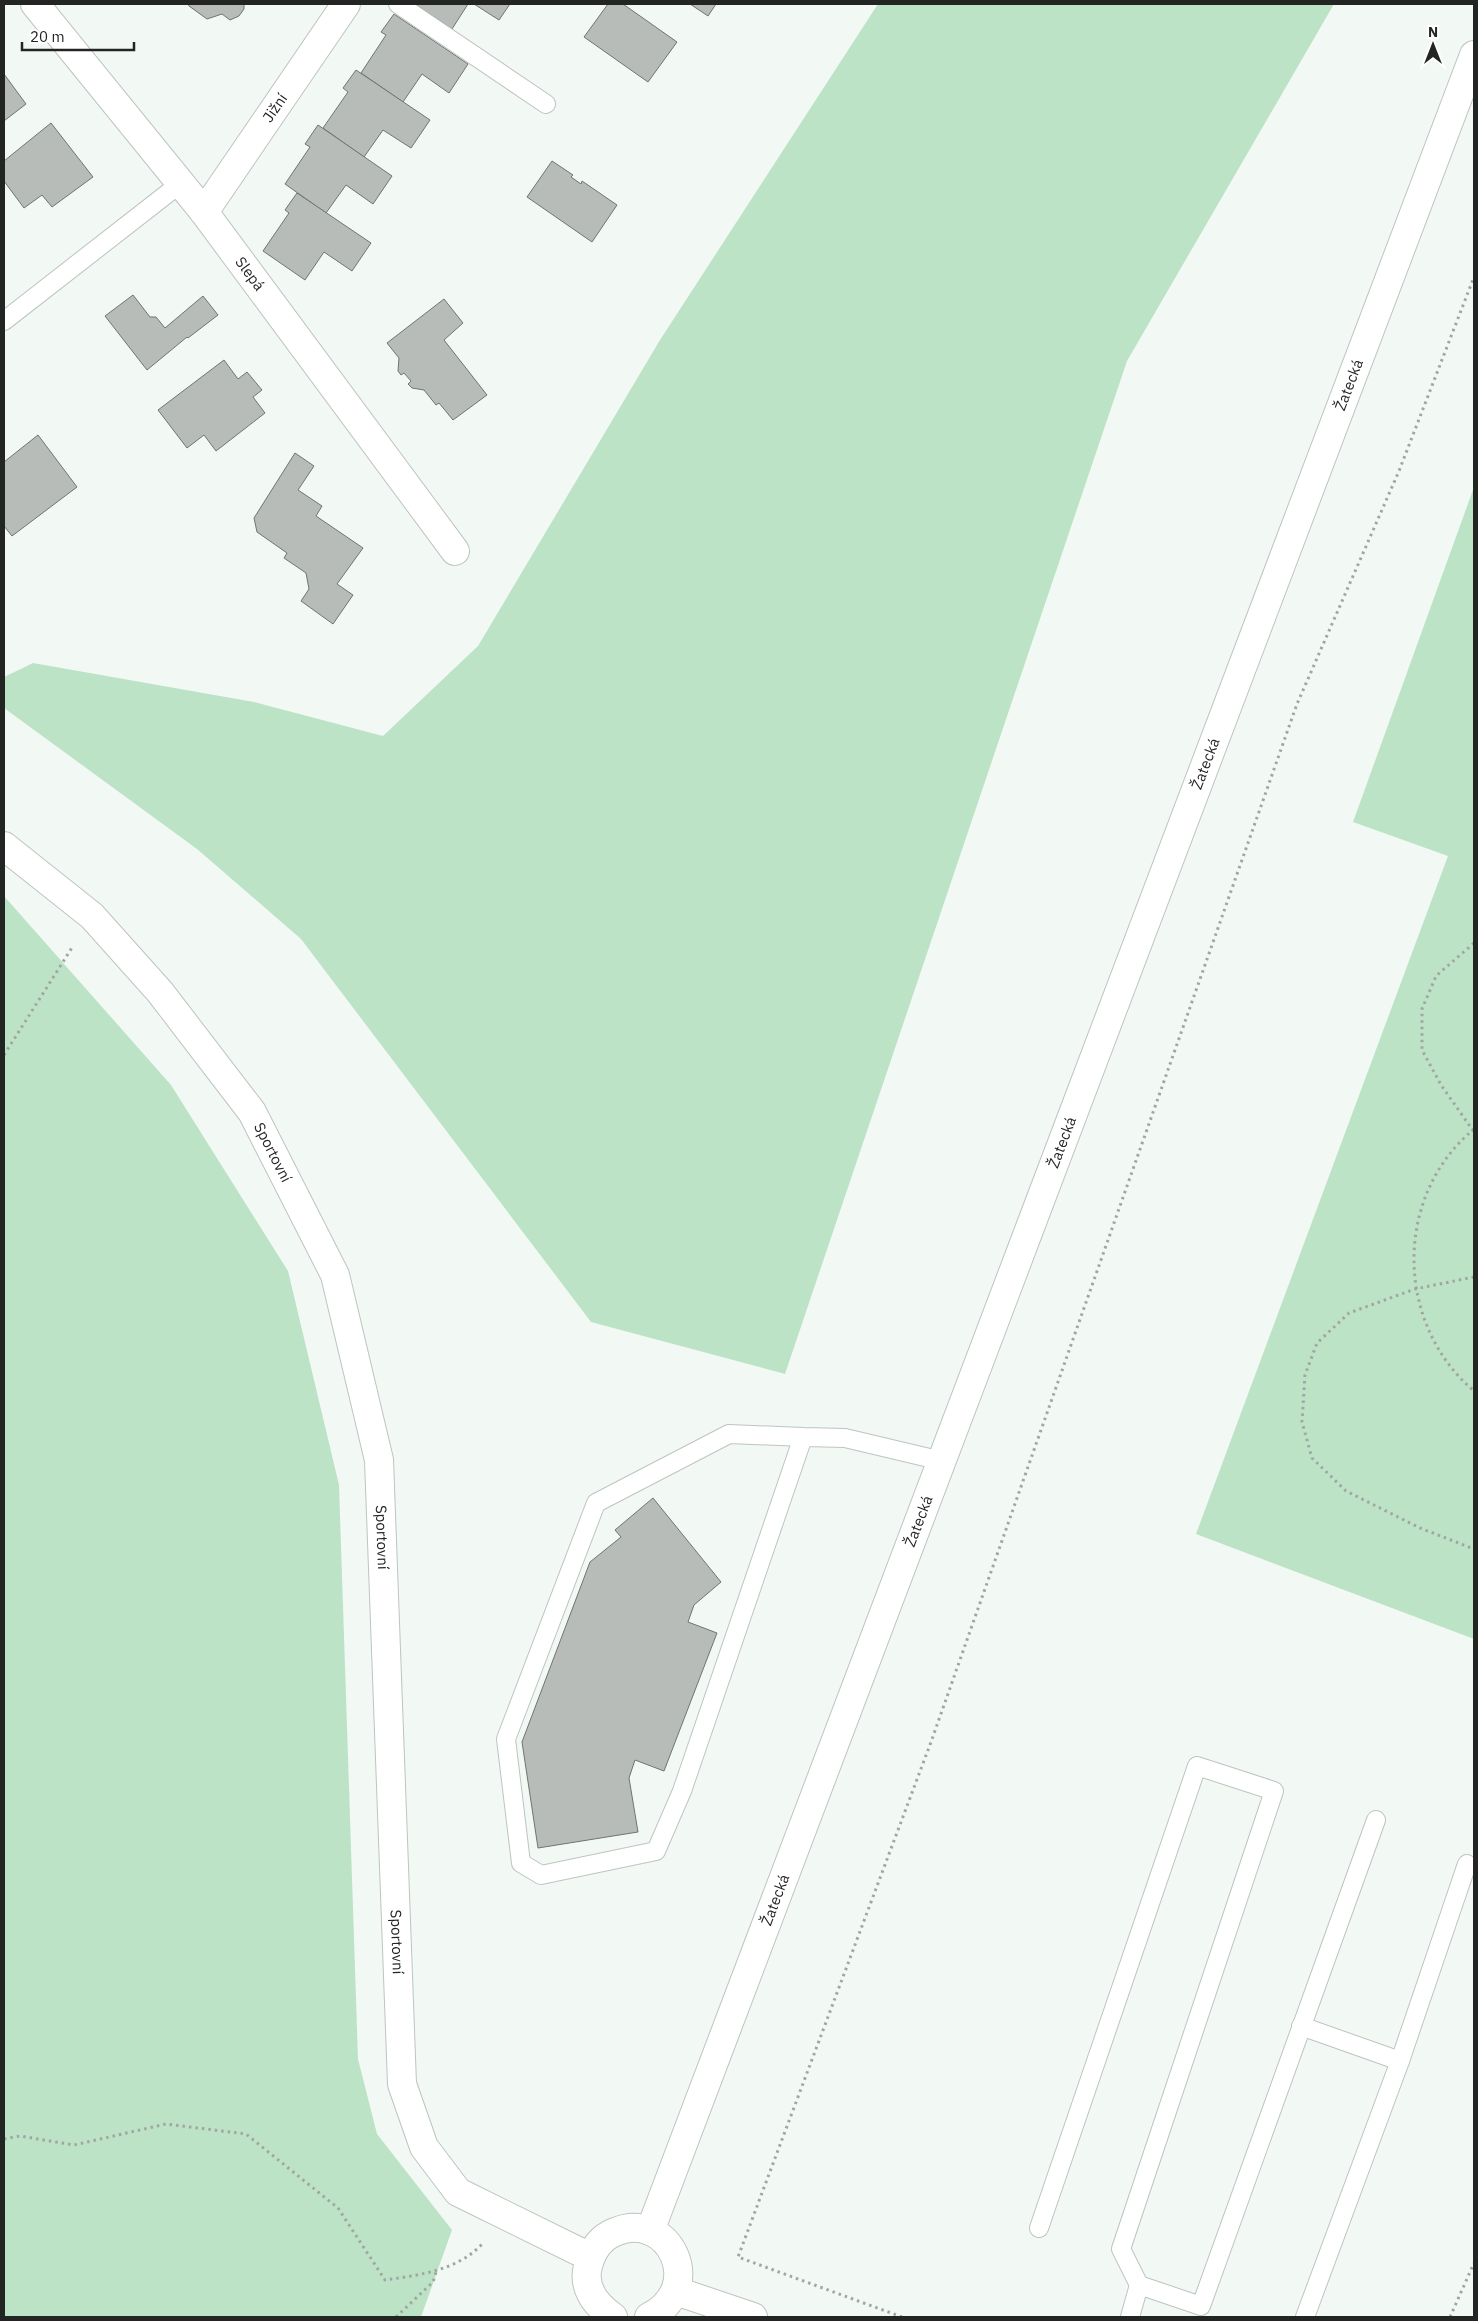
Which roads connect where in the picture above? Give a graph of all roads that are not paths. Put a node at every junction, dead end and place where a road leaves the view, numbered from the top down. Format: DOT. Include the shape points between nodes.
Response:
graph roads {
  1 [pos="35,4"];
  2 [pos="346,4"];
  3 [pos="398,4"];
  4 [pos="1474,55"];
  5 [pos="546,104"];
  6 [pos="181,183"];
  7 [pos="204,212"];
  8 [pos="4,321"];
  9 [pos="455,551"];
  10 [pos="4,846"];
  11 [pos="803,1436"];
  12 [pos="942,1461"];
  13 [pos="1376,1820"];
  14 [pos="1467,1864"];
  15 [pos="1302,2026"];
  16 [pos="1400,2061"];
  17 [pos="1039,2228"];
  18 [pos="650,2231"];
  19 [pos="590,2257"];
  20 [pos="1139,2286"];
  21 [pos="676,2291"];
  22 [pos="613,2317"];
  23 [pos="649,2317"];
  24 [pos="753,2317"];
  25 [pos="1130,2317"];
  26 [pos="1305,2317"];
  1 -- 6 [label="street, Slepá"];
  2 -- 7 [label="street, Jižní"];
  3 -- 5 [label="lane"];
  4 -- 12 [label="street, Žatecká"];
  6 -- 7 [label="street, Slepá"];
  6 -- 8 [label="lane"];
  7 -- 9 [label="street, Slepá"];
  10 -- 19 [label="street, Sportovní" via="92,916 160,992 252,1112 335,1275 379,1460 402,2084 424,2147 458,2192"];
  11 -- 11 [label="lane" via="682,1791 656,1851 541,1875 521,1863 506,1739 596,1503 729,1434"];
  11 -- 12 [label="lane" via="845,1438"];
  12 -- 18 [label="street, Žatecká"];
  13 -- 15 [label="lane"];
  14 -- 16 [label="lane"];
  15 -- 16 [label="lane"];
  15 -- 20 [label="lane" via="1201,2306"];
  16 -- 26 [label="lane"];
  17 -- 20 [label="lane" via="1197,1766 1274,1791 1121,2249"];
  18 -- 19 [label="street" via="621,2229 597,2244"];
  18 -- 21 [label="street" via="672,2249 678,2263"];
  19 -- 22 [label="street" via="586,2271 588,2287 594,2300"];
  20 -- 25 [label="lane"];
  21 -- 23 [label="street" via="669,2303"];
  21 -- 24 [label="street"];
}
